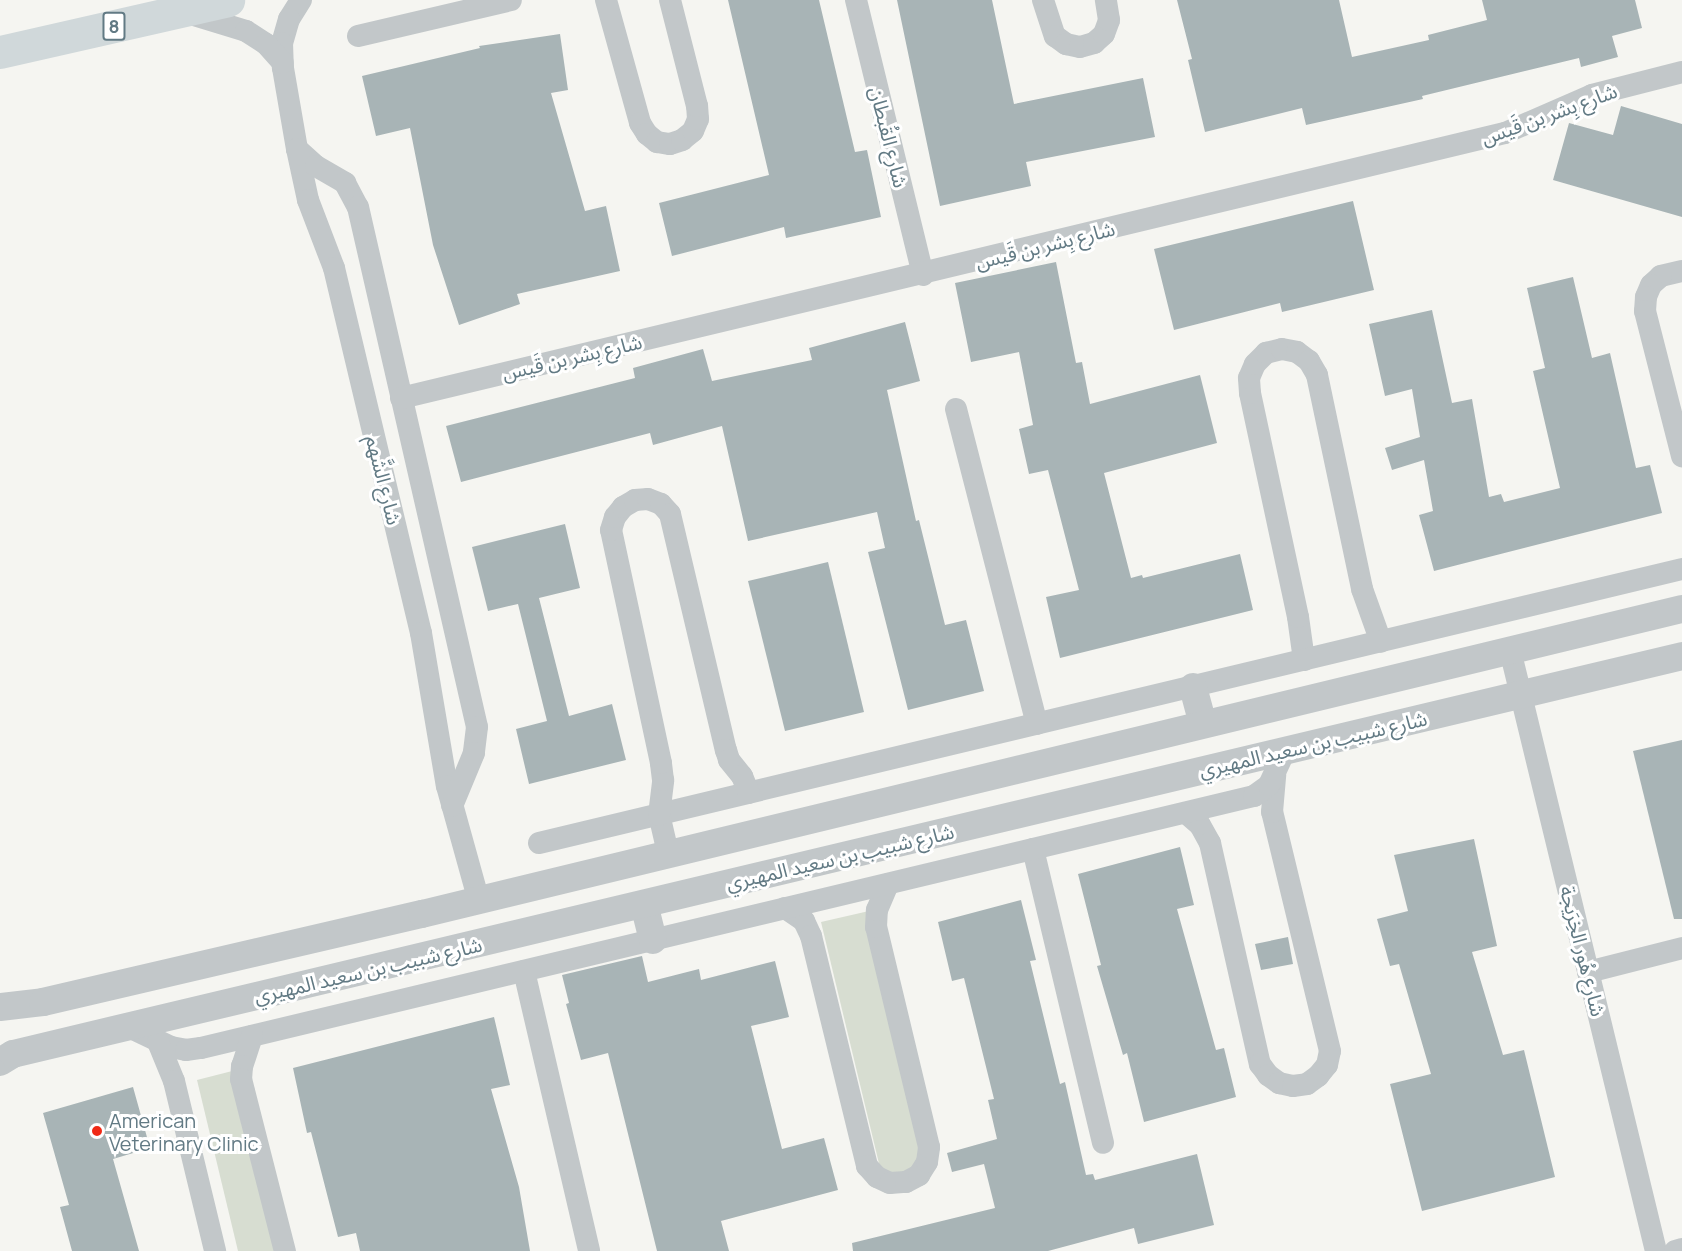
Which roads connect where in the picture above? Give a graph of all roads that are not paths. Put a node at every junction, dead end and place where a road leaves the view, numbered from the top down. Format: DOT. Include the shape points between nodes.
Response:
graph roads {
  1 [pos="228,0"];
  2 [pos="301,0"];
  3 [pos="511,0"];
  4 [pos="606,0"];
  5 [pos="670,0"];
  6 [pos="856,0"];
  7 [pos="1043,0"];
  8 [pos="1106,0"];
  9 [pos="183,11"];
  10 [pos="358,36"];
  11 [pos="0,52"];
  12 [pos="283,63"];
  13 [pos="1682,72"];
  14 [pos="297,149"];
  15 [pos="351,190"];
  16 [pos="308,200"];
  17 [pos="1682,271"];
  18 [pos="922,275"];
  19 [pos="401,398"];
  20 [pos="956,409"];
  21 [pos="1682,456"];
  22 [pos="1682,569"];
  23 [pos="1682,609"];
  24 [pos="1381,642"];
  25 [pos="1510,650"];
  26 [pos="1682,656"];
  27 [pos="1304,660"];
  28 [pos="1193,687"];
  29 [pos="1521,694"];
  30 [pos="1037,724"];
  31 [pos="1203,724"];
  32 [pos="441,759"];
  33 [pos="470,761"];
  34 [pos="1280,763"];
  35 [pos="749,793"];
  36 [pos="452,806"];
  37 [pos="1186,813"];
  38 [pos="659,815"];
  39 [pos="728,838"];
  40 [pos="539,843"];
  41 [pos="1034,849"];
  42 [pos="668,853"];
  43 [pos="740,880"];
  44 [pos="888,884"];
  45 [pos="478,898"];
  46 [pos="644,904"];
  47 [pos="785,908"];
  48 [pos="653,940"];
  49 [pos="1682,948"];
  50 [pos="524,971"];
  51 [pos="1588,972"];
  52 [pos="0,1007"];
  53 [pos="129,1026"];
  54 [pos="252,1036"];
  55 [pos="158,1041"];
  56 [pos="0,1062"];
  57 [pos="1102,1143"];
  58 [pos="1682,1249"];
  59 [pos="215,1251"];
  60 [pos="285,1251"];
  61 [pos="588,1251"];
  62 [pos="1656,1251"];
  63 [pos="1675,1251"];
  1 -- 9 [label="highway, 8"];
  2 -- 12 [label="street, شارع الشَّهم" via="285,31"];
  3 -- 10 [label="street"];
  4 -- 5 [label="street" via="640,123 657,142 670,144 693,131 698,119"];
  6 -- 18 [label="street, شارع القُبطان"];
  7 -- 8 [label="street" via="1055,36 1066,45 1080,47 1094,43 1104,34 1109,20"];
  9 -- 11 [label="highway, 8"];
  9 -- 12 [label="street" via="246,31 266,44"];
  12 -- 14 [label="street, شارع الشَّهم"];
  13 -- 18 [label="street, شارع بِشر بن قَيس" via="1592,95 1505,133"];
  14 -- 15 [label="street"];
  14 -- 16 [label="street, شارع الشَّهم"];
  15 -- 16 [label="street" via="324,186"];
  15 -- 19 [label="street"];
  16 -- 32 [label="street, شارع الشَّهم" via="334,268 421,633"];
  17 -- 21 [label="street" via="1661,276 1646,297 1646,311"];
  18 -- 19 [label="street, شارع بِشر بن قَيس"];
  19 -- 33 [label="street" via="477,727 477,745"];
  20 -- 30 [label="street"];
  22 -- 24 [label="street"];
  23 -- 25 [label="street"];
  24 -- 27 [label="street"];
  24 -- 27 [label="street" via="1362,590 1317,375 1303,356 1282,349 1266,353 1255,364 1249,378 1250,393 1300,625"];
  25 -- 29 [label="street, شارع هُور الخِرَيجة"];
  25 -- 31 [label="street"];
  26 -- 29 [label="street, شارع شبيب بن سعيد المهيري"];
  27 -- 28 [label="street"];
  28 -- 30 [label="street"];
  28 -- 31 [label="street"];
  29 -- 34 [label="street, شارع شبيب بن سعيد المهيري"];
  29 -- 51 [label="street, شارع هُور الخِرَيجة"];
  30 -- 35 [label="street"];
  31 -- 39 [label="street"];
  32 -- 33 [label="street" via="456,766"];
  32 -- 36 [label="street, شارع الشَّهم"];
  33 -- 36 [label="street"];
  34 -- 37 [label="street" via="1269,785 1254,796"];
  34 -- 37 [label="street, شارع شبيب بن سعيد المهيري" via="1272,812 1330,1051 1327,1065 1306,1084 1279,1083 1260,1064 1210,843 1200,825"];
  34 -- 43 [label="street, شارع شبيب بن سعيد المهيري"];
  35 -- 38 [label="street"];
  35 -- 38 [label="street" via="726,750 670,513 661,504 635,501 623,507 611,530 662,772"];
  36 -- 45 [label="street, شارع الشَّهم"];
  37 -- 41 [label="street"];
  38 -- 40 [label="street"];
  38 -- 42 [label="street"];
  39 -- 42 [label="street"];
  39 -- 43 [label="street"];
  41 -- 44 [label="street"];
  41 -- 57 [label="street"];
  42 -- 45 [label="street"];
  43 -- 46 [label="street, شارع شبيب بن سعيد المهيري"];
  44 -- 47 [label="street"];
  44 -- 47 [label="street, شارع شبيب بن سعيد المهيري" via="877,910 876,927 929,1147 927,1162 919,1175 906,1182 891,1183 877,1177 867,1166 811,936 804,921"];
  45 -- 52 [label="street" via="43,1002"];
  46 -- 48 [label="street"];
  46 -- 53 [label="street, شارع شبيب بن سعيد المهيري"];
  47 -- 48 [label="street"];
  48 -- 50 [label="street"];
  49 -- 51 [label="street"];
  50 -- 54 [label="street"];
  50 -- 61 [label="street"];
  51 -- 62 [label="street, شارع هُور الخِرَيجة"];
  53 -- 55 [label="street"];
  53 -- 56 [label="street, شارع شبيب بن سعيد المهيري" via="14,1054"];
  54 -- 55 [label="street" via="186,1050"];
  54 -- 60 [label="street, شارع شبيب بن سعيد المهيري" via="241,1079"];
  55 -- 59 [label="street" via="174,1081"];
  58 -- 63 [label="street"];
}
